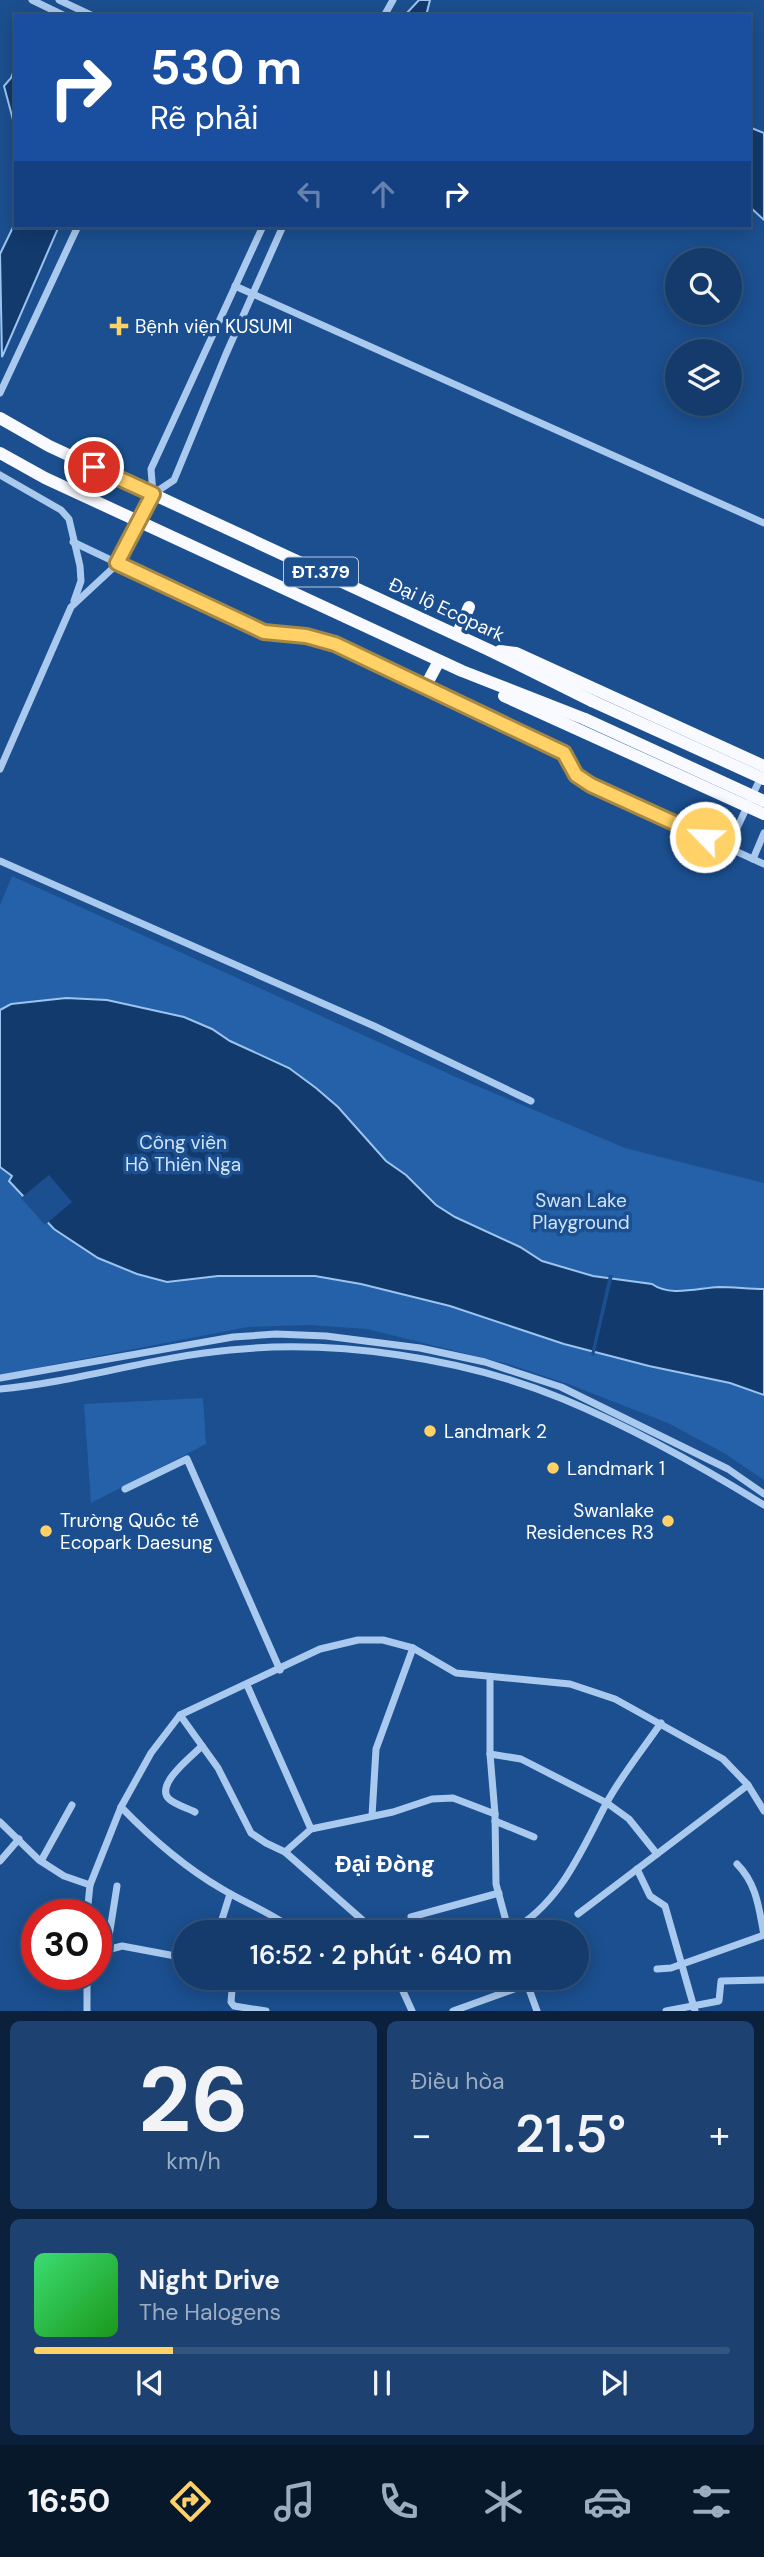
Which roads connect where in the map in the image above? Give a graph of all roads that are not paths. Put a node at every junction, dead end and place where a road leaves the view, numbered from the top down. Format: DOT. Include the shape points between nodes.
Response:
graph roads {
  1 [pos="32,0"];
  2 [pos="59,0"];
  3 [pos="45,3"];
  4 [pos="62,14"];
  5 [pos="89,14"];
  6 [pos="77,228"];
  7 [pos="262,228"];
  8 [pos="282,228"];
  9 [pos="235,286"];
  10 [pos="253,293"];
  11 [pos="0,393"];
  12 [pos="0,418"];
  13 [pos="0,453"];
  14 [pos="0,475"];
  15 [pos="153,494"];
  16 [pos="140,521"];
  17 [pos="764,523"];
  18 [pos="73,542"];
  19 [pos="117,563"];
  20 [pos="71,607"];
  21 [pos="469,607"];
  22 [pos="457,635"];
  23 [pos="489,650"];
  24 [pos="439,661"];
  25 [pos="461,671"];
  26 [pos="425,689"];
  27 [pos="0,769"];
  28 [pos="764,769"];
  29 [pos="764,779"];
  30 [pos="764,801"];
  31 [pos="747,807"];
  32 [pos="764,814"];
  33 [pos="764,833"];
  34 [pos="728,847"];
  35 [pos="753,859"];
  36 [pos="0,861"];
  37 [pos="764,864"];
  38 [pos="531,1101"];
  39 [pos="326,1336"];
  40 [pos="326,1347"];
  41 [pos="148,1351"];
  42 [pos="149,1361"];
  43 [pos="0,1378"];
  44 [pos="0,1390"];
  45 [pos="583,1397"];
  46 [pos="578,1406"];
  47 [pos="125,1489"];
  48 [pos="764,1494"];
  49 [pos="764,1505"];
  50 [pos="413,1648"];
  51 [pos="280,1670"];
  52 [pos="491,1678"];
  53 [pos="247,1685"];
  54 [pos="180,1715"];
  55 [pos="661,1723"];
  56 [pos="202,1746"];
  57 [pos="490,1754"];
  58 [pos="748,1785"];
  59 [pos="607,1803"];
  60 [pos="72,1805"];
  61 [pos="121,1807"];
  62 [pos="764,1811"];
  63 [pos="195,1812"];
  64 [pos="372,1816"];
  65 [pos="495,1818"];
  66 [pos="0,1822"];
  67 [pos="311,1829"];
  68 [pos="534,1837"];
  69 [pos="19,1839"];
  70 [pos="285,1852"];
  71 [pos="657,1854"];
  72 [pos="0,1861"];
  73 [pos="41,1861"];
  74 [pos="737,1864"];
  75 [pos="637,1869"];
  76 [pos="90,1885"];
  77 [pos="117,1886"];
  78 [pos="499,1893"];
  79 [pos="230,1894"];
  80 [pos="89,1899"];
  81 [pos="578,1914"];
  82 [pos="411,1917"];
  83 [pos="112,1918"];
  84 [pos="222,1920"];
  85 [pos="281,1920"];
  86 [pos="362,1920"];
  87 [pos="506,1920"];
  88 [pos="531,1920"];
  89 [pos="764,1935"];
  90 [pos="112,1948"];
  91 [pos="173,1956"];
  92 [pos="682,1964"];
  93 [pos="657,1969"];
  94 [pos="764,1980"];
  95 [pos="87,1990"];
  96 [pos="233,1990"];
  97 [pos="403,1990"];
  98 [pos="505,1990"];
  99 [pos="530,1990"];
  100 [pos="694,2008"];
  101 [pos="249,2010"];
  102 [pos="87,2011"];
  103 [pos="266,2011"];
  104 [pos="412,2011"];
  105 [pos="453,2011"];
  106 [pos="537,2011"];
  107 [pos="666,2011"];
  1 -- 3 [label="street"];
  2 -- 5 [label="street"];
  3 -- 4 [label="street"];
  6 -- 11 [label="street"];
  7 -- 9 [label="street"];
  8 -- 10 [label="street"];
  9 -- 10 [label="street"];
  9 -- 15 [label="street" via="151,470"];
  10 -- 15 [label="street" via="174,480"];
  10 -- 17 [label="street"];
  12 -- 15 [label="highway, Đại lộ Ecopark / ĐT.379"];
  13 -- 16 [label="highway, ĐT.379"];
  14 -- 18 [label="street" via="61,510 69,519"];
  15 -- 16 [label="street"];
  15 -- 22 [label="highway, Đại lộ Ecopark / ĐT.379"];
  16 -- 19 [label="street"];
  16 -- 24 [label="highway, ĐT.379"];
  18 -- 19 [label="street"];
  18 -- 20 [label="street" via="81,581"];
  19 -- 20 [label="street"];
  19 -- 26 [label="street" via="264,632 335,644"];
  20 -- 27 [label="street"];
  21 -- 22 [label="highway"];
  22 -- 23 [label="highway, Đại lộ Ecopark / ĐT.379"];
  23 -- 28 [label="highway" via="516,653"];
  23 -- 29 [label="highway, Đại lộ Ecopark / ĐT.379, bridge"];
  24 -- 25 [label="highway, ĐT.379"];
  24 -- 26 [label="highway"];
  25 -- 30 [label="highway, ĐT.379, bridge" via="585,719"];
  25 -- 31 [label="highway" via="495,692"];
  26 -- 34 [label="street" via="564,753 576,775 591,785"];
  28 -- 31 [label="street"];
  31 -- 32 [label="highway"];
  31 -- 34 [label="street"];
  33 -- 35 [label="street"];
  34 -- 35 [label="street"];
  35 -- 37 [label="street"];
  36 -- 38 [label="street" via="374,1026"];
  39 -- 40 [label="street"];
  39 -- 41 [label="street" via="233,1337"];
  39 -- 45 [label="street" via="485,1362"];
  40 -- 42 [label="street" via="230,1350"];
  40 -- 46 [label="street" via="464,1369"];
  41 -- 42 [label="street"];
  41 -- 43 [label="street"];
  42 -- 44 [label="street"];
  45 -- 46 [label="street"];
  45 -- 48 [label="street" via="728,1469"];
  46 -- 49 [label="street" via="718,1476"];
  47 -- 51 [label="street" via="187,1460"];
  50 -- 51 [label="street" via="383,1640 358,1640 320,1649"];
  50 -- 52 [label="street" via="456,1673"];
  50 -- 64 [label="street" via="376,1749"];
  51 -- 53 [label="street"];
  52 -- 55 [label="street" via="570,1684 615,1699"];
  52 -- 57 [label="street"];
  53 -- 54 [label="street"];
  53 -- 67 [label="street"];
  54 -- 56 [label="street"];
  54 -- 61 [label="street" via="150,1754"];
  55 -- 58 [label="street" via="723,1759"];
  55 -- 59 [label="street"];
  56 -- 63 [label="street" via="177,1770 166,1790 171,1801"];
  56 -- 70 [label="street" via="251,1833"];
  57 -- 59 [label="street" via="521,1759"];
  57 -- 65 [label="street"];
  58 -- 62 [label="street"];
  58 -- 71 [label="street"];
  59 -- 71 [label="street" via="629,1819"];
  59 -- 88 [label="street" via="572,1871"];
  60 -- 73 [label="street"];
  61 -- 76 [label="street"];
  61 -- 79 [label="street" via="155,1842"];
  64 -- 65 [label="street" via="432,1799 453,1798"];
  64 -- 67 [label="street"];
  65 -- 68 [label="street"];
  65 -- 78 [label="street"];
  66 -- 69 [label="street"];
  67 -- 70 [label="street"];
  69 -- 72 [label="street"];
  69 -- 73 [label="street"];
  70 -- 86 [label="street"];
  71 -- 75 [label="street"];
  73 -- 76 [label="street"];
  74 -- 89 [label="street" via="753,1886"];
  75 -- 81 [label="street"];
  75 -- 92 [label="street" via="650,1896 665,1906"];
  76 -- 80 [label="street"];
  77 -- 83 [label="street"];
  78 -- 82 [label="street"];
  78 -- 87 [label="street"];
  79 -- 84 [label="street"];
  79 -- 85 [label="street"];
  89 -- 92 [label="street"];
  90 -- 91 [label="street"];
  92 -- 93 [label="street"];
  92 -- 100 [label="street"];
  94 -- 100 [label="street" via="721,1982 719,2001"];
  95 -- 102 [label="street"];
  96 -- 101 [label="street" via="232,2005"];
  97 -- 104 [label="street"];
  98 -- 105 [label="street"];
  99 -- 106 [label="street"];
  100 -- 107 [label="street"];
  101 -- 103 [label="street"];
}
